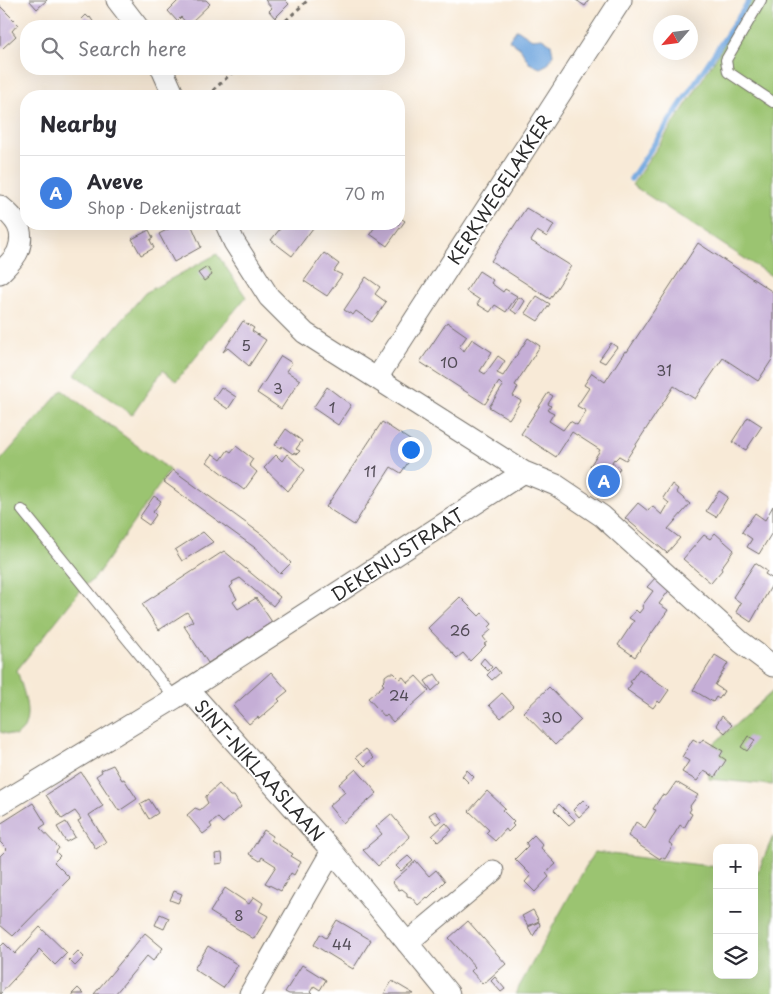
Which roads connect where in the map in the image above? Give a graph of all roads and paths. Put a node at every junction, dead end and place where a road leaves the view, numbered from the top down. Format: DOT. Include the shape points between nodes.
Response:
graph roads {
  1 [pos="118,0"];
  2 [pos="308,0"];
  3 [pos="621,0"];
  4 [pos="761,0"];
  5 [pos="133,20"];
  6 [pos="286,20"];
  7 [pos="165,75"];
  8 [pos="230,75"];
  9 [pos="171,90"];
  10 [pos="213,90"];
  11 [pos="773,102"];
  12 [pos="0,206"];
  13 [pos="229,230"];
  14 [pos="0,273"];
  15 [pos="377,378"];
  16 [pos="524,472"];
  17 [pos="22,510"];
  18 [pos="773,666"];
  19 [pos="182,693"];
  20 [pos="0,804"];
  21 [pos="332,851"];
  22 [pos="493,871"];
  23 [pos="407,943"];
  24 [pos="250,994"];
  25 [pos="449,994"];
  1 -- 5 [label="street"];
  2 -- 6 [label="path"];
  3 -- 15 [label="street, KERKWEGELAKKER"];
  4 -- 11 [label="lane" via="726,60 728,72"];
  7 -- 9 [label="street"];
  8 -- 10 [label="path"];
  12 -- 14 [label="street" via="14,217 21,235 18,252"];
  13 -- 15 [label="street" via="269,296 306,333"];
  15 -- 16 [label="street"];
  16 -- 18 [label="street" via="556,485 602,516 741,642"];
  16 -- 19 [label="street, DEKENIJSTRAAT"];
  17 -- 19 [label="lane"];
  19 -- 20 [label="street, DEKENIJSTRAAT"];
  19 -- 21 [label="street, SINT-NIKLAASLAAN"];
  21 -- 23 [label="street, SINT-NIKLAASLAAN"];
  21 -- 24 [label="street, SINT-NIKLAASLAAN"];
  22 -- 23 [label="street"];
  23 -- 25 [label="street, SINT-NIKLAASLAAN"];
}
